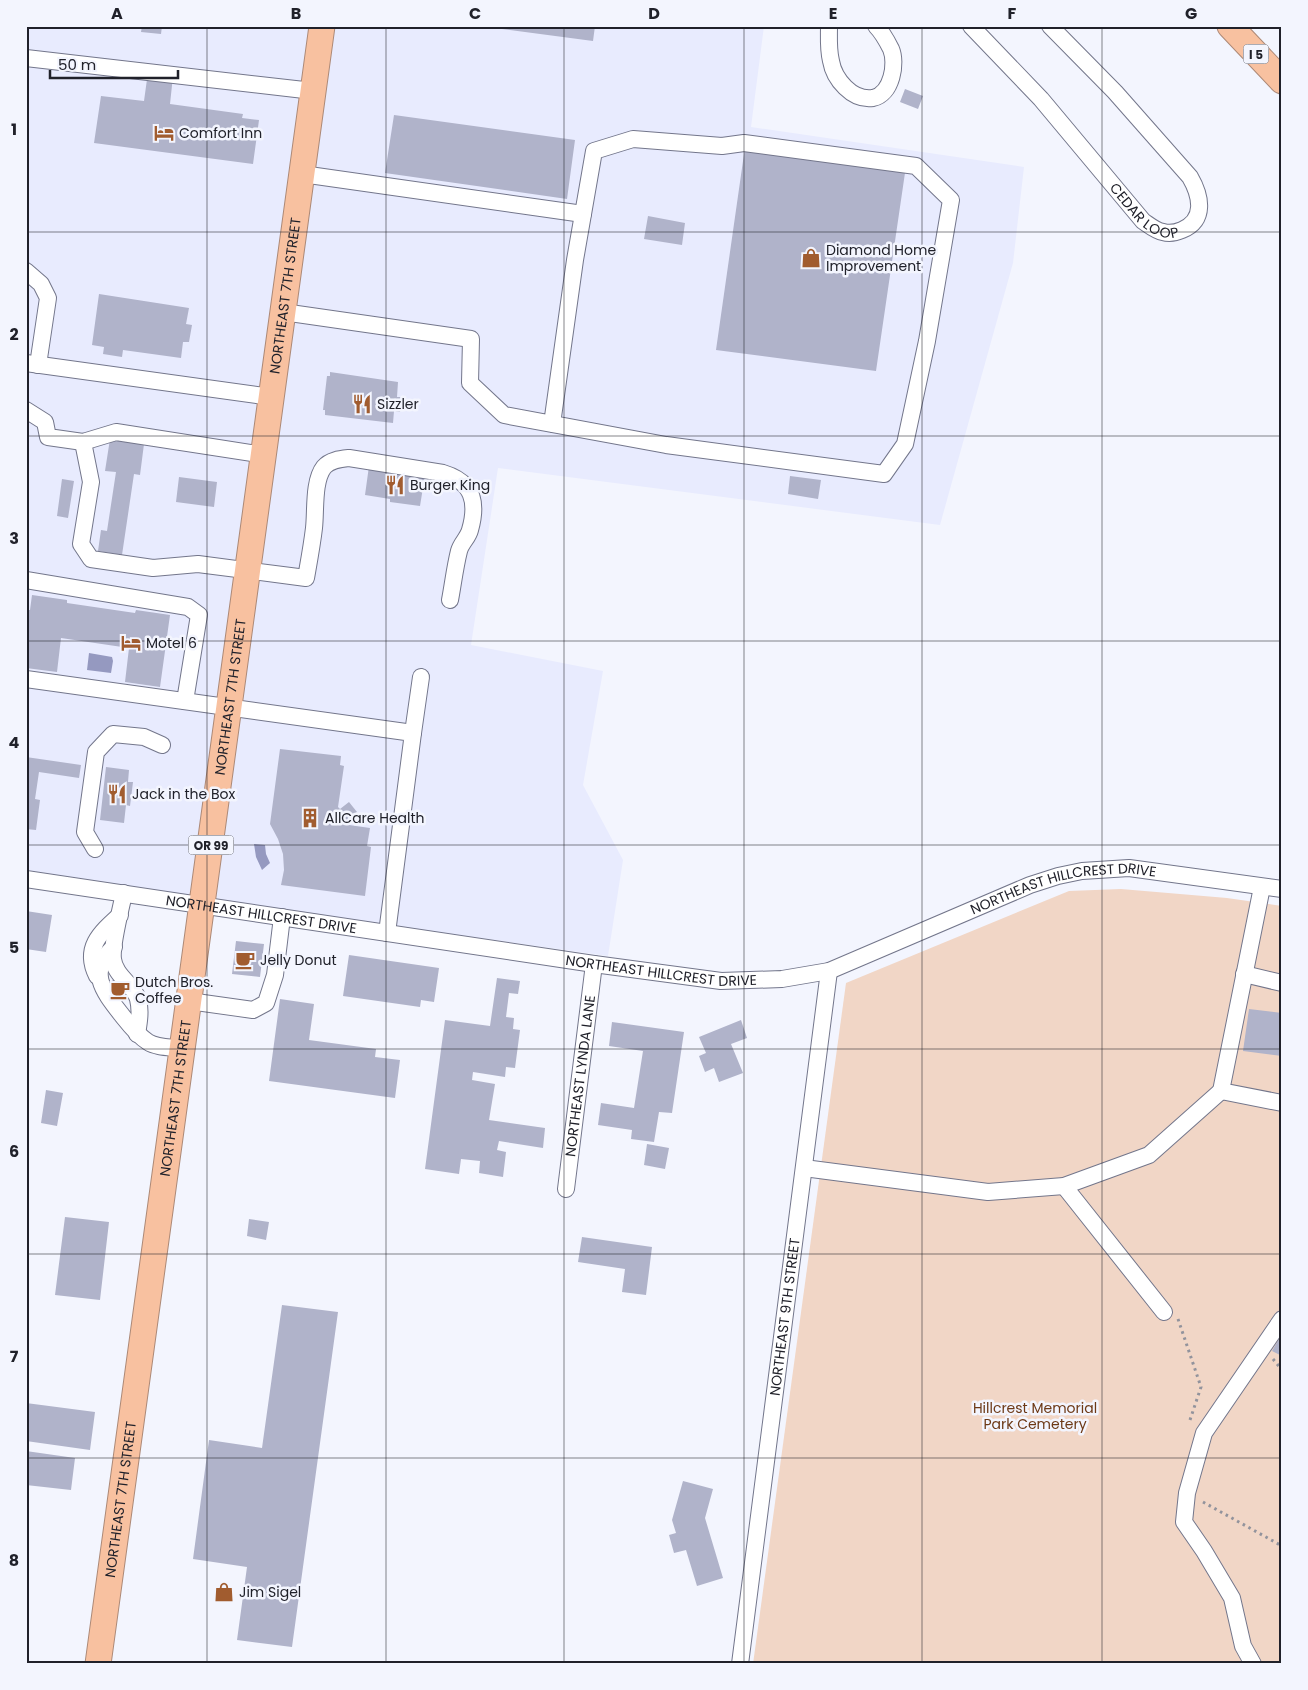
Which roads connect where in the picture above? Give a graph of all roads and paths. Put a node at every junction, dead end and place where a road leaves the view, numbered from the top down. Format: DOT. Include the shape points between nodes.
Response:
graph roads {
  1 [pos="322,26"];
  2 [pos="829,26"];
  3 [pos="876,26"];
  4 [pos="971,26"];
  5 [pos="1050,26"];
  6 [pos="1230,26"];
  7 [pos="26,58"];
  8 [pos="1282,81"];
  9 [pos="313,91"];
  10 [pos="302,174"];
  11 [pos="583,214"];
  12 [pos="26,270"];
  13 [pos="283,312"];
  14 [pos="32,364"];
  15 [pos="272,397"];
  16 [pos="26,410"];
  17 [pos="552,424"];
  18 [pos="83,442"];
  19 [pos="264,455"];
  20 [pos="248,572"];
  21 [pos="26,580"];
  22 [pos="450,600"];
  23 [pos="421,677"];
  24 [pos="26,679"];
  25 [pos="185,701"];
  26 [pos="229,708"];
  27 [pos="413,733"];
  28 [pos="162,745"];
  29 [pos="95,849"];
  30 [pos="26,879"];
  31 [pos="1262,887"];
  32 [pos="1282,889"];
  33 [pos="124,893"];
  34 [pos="202,905"];
  35 [pos="120,915"];
  36 [pos="282,917"];
  37 [pos="387,933"];
  38 [pos="114,947"];
  39 [pos="594,964"];
  40 [pos="829,971"];
  41 [pos="1244,974"];
  42 [pos="100,982"];
  43 [pos="1282,982"];
  44 [pos="189,1001"];
  45 [pos="137,1034"];
  46 [pos="183,1049"];
  47 [pos="1221,1091"];
  48 [pos="1282,1103"];
  49 [pos="804,1168"];
  50 [pos="1064,1186"];
  51 [pos="566,1189"];
  52 [pos="1164,1312"];
  53 [pos="1282,1319"];
  54 [pos="1203,1440"];
  55 [pos="1187,1493"];
  56 [pos="1282,1546"];
  57 [pos="98,1664"];
  58 [pos="740,1664"];
  59 [pos="1253,1664"];
  1 -- 9 [label="highway, NORTHEAST 7TH STREET / OR 99"];
  2 -- 3 [label="street" via="828,44 837,77 851,93 874,98 888,84 893,62 891,50"];
  4 -- 5 [label="street, CEDAR LOOP" via="1041,99 1143,220 1161,232 1174,233 1195,222 1200,212 1200,201 1190,177"];
  6 -- 8 [label="highway, I 5"];
  7 -- 9 [label="street"];
  9 -- 10 [label="highway, NORTHEAST 7TH STREET / OR 99"];
  10 -- 11 [label="street"];
  10 -- 13 [label="highway, NORTHEAST 7TH STREET / OR 99"];
  11 -- 17 [label="street"];
  11 -- 17 [label="street" via="594,151 633,139 722,146 744,143 916,166 951,200 927,341 905,444 884,474 666,445"];
  12 -- 14 [label="street" via="48,298"];
  13 -- 15 [label="highway, NORTHEAST 7TH STREET / OR 99"];
  13 -- 17 [label="street" via="471,339 470,384 504,415"];
  14 -- 15 [label="street"];
  15 -- 19 [label="highway, NORTHEAST 7TH STREET / OR 99"];
  16 -- 18 [label="street" via="45,422 48,437"];
  18 -- 19 [label="street" via="116,432"];
  18 -- 20 [label="street" via="90,482 81,544 91,558 153,568 198,564"];
  19 -- 20 [label="highway, NORTHEAST 7TH STREET / OR 99"];
  20 -- 22 [label="street" via="306,578 321,473 336,459 348,458 443,473 468,487 473,510 470,532 460,548"];
  20 -- 26 [label="highway, NORTHEAST 7TH STREET / OR 99"];
  21 -- 25 [label="street" via="188,607 199,615"];
  23 -- 27 [label="street"];
  24 -- 25 [label="street"];
  25 -- 26 [label="street"];
  26 -- 27 [label="street"];
  26 -- 34 [label="highway, NORTHEAST 7TH STREET / OR 99"];
  27 -- 37 [label="street"];
  28 -- 29 [label="street" via="144,737 113,734 96,752 85,832"];
  30 -- 33 [label="street, NORTHEAST HILLCREST DRIVE"];
  31 -- 32 [label="street, NORTHEAST HILLCREST DRIVE"];
  31 -- 40 [label="street, NORTHEAST HILLCREST DRIVE" via="1129,868 1082,871 1030,885"];
  31 -- 41 [label="street"];
  33 -- 34 [label="street, NORTHEAST HILLCREST DRIVE"];
  33 -- 35 [label="street"];
  34 -- 36 [label="street, NORTHEAST HILLCREST DRIVE"];
  34 -- 44 [label="highway, NORTHEAST 7TH STREET / OR 99"];
  35 -- 38 [label="street"];
  35 -- 42 [label="street" via="105,929 91,953 93,968"];
  36 -- 37 [label="street, NORTHEAST HILLCREST DRIVE"];
  36 -- 44 [label="street" via="275,975 266,1003 253,1010"];
  37 -- 39 [label="street, NORTHEAST HILLCREST DRIVE"];
  38 -- 42 [label="street" via="100,964"];
  38 -- 45 [label="street" via="113,960 117,971 137,997 140,1014"];
  39 -- 40 [label="street, NORTHEAST HILLCREST DRIVE" via="721,981 782,979"];
  39 -- 51 [label="street, NORTHEAST LYNDA LANE"];
  40 -- 49 [label="street, NORTHEAST 9TH STREET"];
  41 -- 43 [label="street"];
  41 -- 47 [label="street"];
  42 -- 45 [label="street"];
  44 -- 46 [label="highway, NORTHEAST 7TH STREET / OR 99"];
  45 -- 46 [label="street" via="150,1044"];
  46 -- 57 [label="highway, NORTHEAST 7TH STREET / OR 99"];
  47 -- 48 [label="street"];
  47 -- 50 [label="street" via="1149,1155"];
  49 -- 50 [label="street" via="988,1192"];
  49 -- 58 [label="street, NORTHEAST 9TH STREET"];
  50 -- 52 [label="street"];
  52 -- 54 [label="path" via="1177,1318 1201,1387 1190,1420"];
  53 -- 54 [label="street" via="1204,1433"];
  54 -- 55 [label="street"];
  55 -- 56 [label="path"];
  55 -- 59 [label="street" via="1184,1522 1232,1598 1243,1646"];
}
